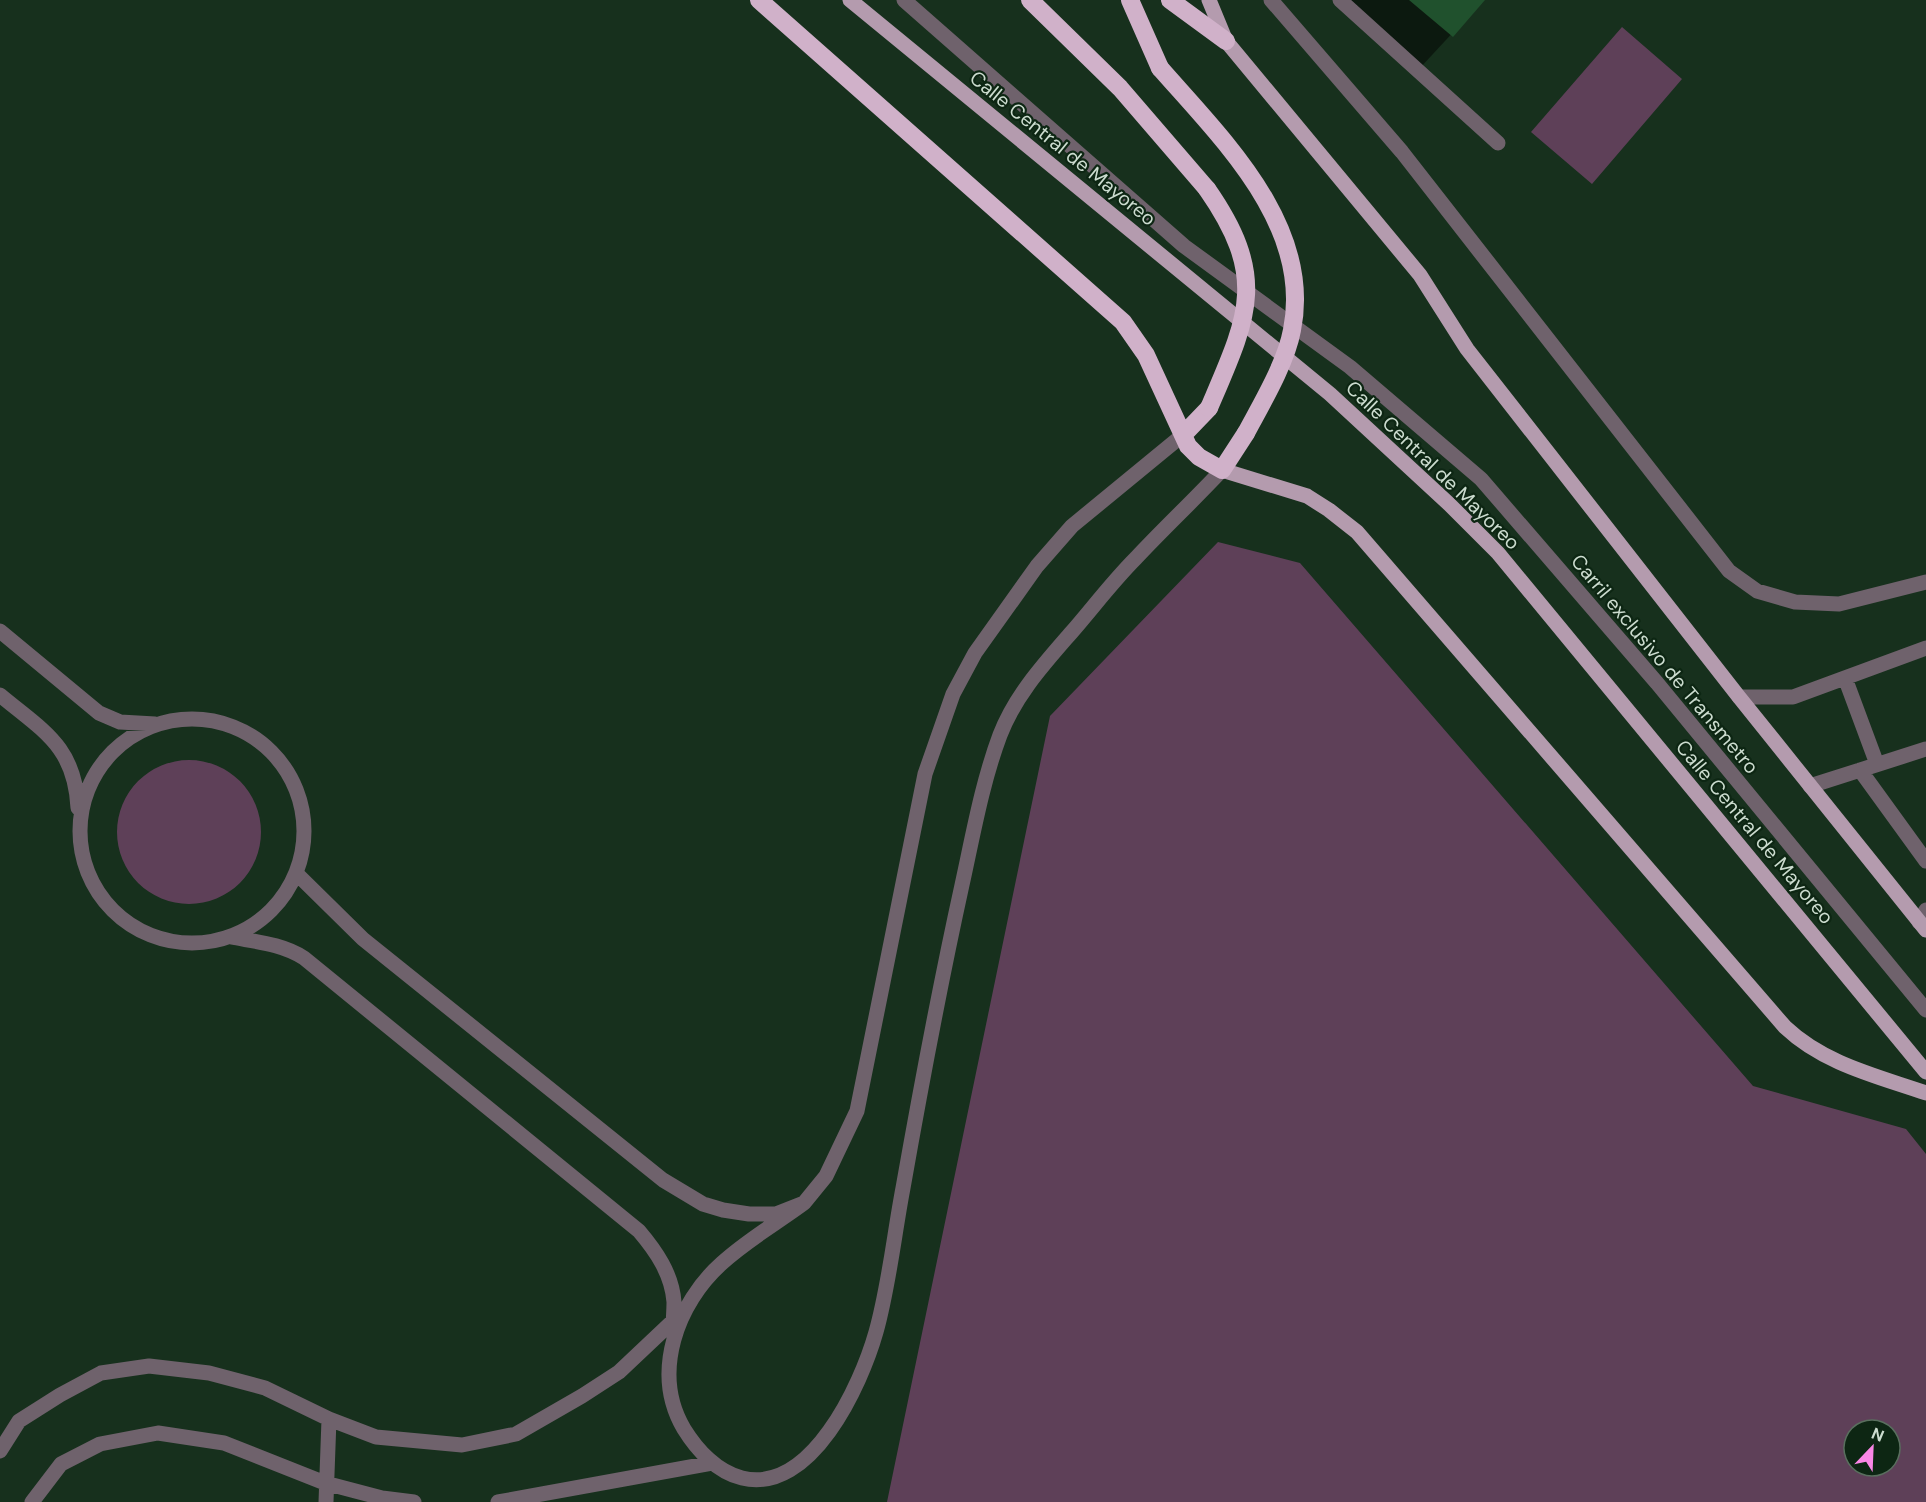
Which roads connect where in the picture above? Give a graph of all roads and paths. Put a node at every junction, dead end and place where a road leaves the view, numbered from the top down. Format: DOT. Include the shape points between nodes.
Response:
graph roads {
  1 [pos="759,0"];
  2 [pos="850,0"];
  3 [pos="904,0"];
  4 [pos="1030,0"];
  5 [pos="1130,0"];
  6 [pos="1170,0"];
  7 [pos="1209,0"];
  8 [pos="1271,0"];
  9 [pos="1340,0"];
  10 [pos="1226,41"];
  11 [pos="1498,143"];
  12 [pos="1184,434"];
  13 [pos="1222,470"];
  14 [pos="1926,582"];
  15 [pos="0,631"];
  16 [pos="1926,648"];
  17 [pos="1845,678"];
  18 [pos="0,695"];
  19 [pos="1739,697"];
  20 [pos="158,724"];
  21 [pos="1926,749"];
  22 [pos="1877,764"];
  23 [pos="1860,770"];
  24 [pos="1810,786"];
  25 [pos="79,828"];
  26 [pos="1926,861"];
  27 [pos="297,874"];
  28 [pos="1924,921"];
  29 [pos="231,937"];
  30 [pos="1926,1010"];
  31 [pos="1926,1072"];
  32 [pos="1926,1093"];
  33 [pos="804,1203"];
  34 [pos="673,1321"];
  35 [pos="674,1337"];
  36 [pos="329,1419"];
  37 [pos="0,1451"];
  38 [pos="712,1463"];
  39 [pos="326,1483"];
  40 [pos="32,1502"];
  41 [pos="326,1502"];
  42 [pos="414,1502"];
  43 [pos="498,1502"];
  1 -- 12 [label="highway" via="1124,322 1146,355"];
  2 -- 31 [label="main road, Calle Central de Mayoreo" via="1330,394 1449,504 1498,553"];
  3 -- 30 [label="street, Carril exclusivo de Transmetro" via="1184,246 1350,367 1480,480 1657,683"];
  4 -- 12 [label="highway, bridge" via="1120,88 1207,189 1225,214 1237,244 1247,289 1243,325 1209,408"];
  5 -- 13 [label="highway, bridge" via="1160,68 1204,118 1261,194 1280,226 1293,265 1296,299 1288,346 1246,433"];
  6 -- 10 [label="highway"];
  7 -- 10 [label="main road"];
  8 -- 14 [label="street" via="1402,152 1729,571 1757,591 1806,603 1839,604"];
  9 -- 11 [label="street"];
  10 -- 19 [label="main road" via="1420,274 1467,349"];
  12 -- 13 [label="highway" via="1188,446 1199,457"];
  12 -- 33 [label="street" via="1072,526 975,652 953,694 925,774 857,1112 826,1176"];
  13 -- 32 [label="main road" via="1307,496 1356,532 1804,1045"];
  13 -- 38 [label="street" via="1133,560 1031,679 1001,733 979,806 939,994 876,1333 848,1401 831,1431 804,1462 776,1477 742,1478"];
  15 -- 20 [label="street" via="99,713 120,722"];
  16 -- 17 [label="street"];
  17 -- 19 [label="street" via="1793,697"];
  17 -- 22 [label="street"];
  18 -- 25 [label="street" via="58,745 68,761 77,784"];
  19 -- 24 [label="main road"];
  20 -- 25 [label="street" via="127,739 102,764 85,794"];
  20 -- 27 [label="street" via="194,718 230,725 262,742 287,770 302,803 305,839"];
  21 -- 22 [label="street"];
  22 -- 23 [label="street"];
  23 -- 24 [label="street"];
  23 -- 26 [label="street"];
  24 -- 28 [label="main road"];
  25 -- 29 [label="street" via="84,864 101,897 126,923 159,938 195,944"];
  27 -- 29 [label="street" via="274,908 259,922"];
  27 -- 33 [label="street" via="363,939 663,1180 703,1204 749,1214 776,1214"];
  29 -- 34 [label="street" via="290,949 304,958 639,1231 656,1250 670,1283"];
  33 -- 35 [label="street" via="708,1277 685,1311"];
  34 -- 35 [label="street"];
  34 -- 36 [label="street" via="619,1372 516,1434 462,1445 376,1437"];
  35 -- 38 [label="street" via="669,1364 670,1392 678,1419"];
  36 -- 37 [label="street" via="265,1388 209,1372 149,1366 100,1372 19,1421"];
  36 -- 39 [label="street"];
  38 -- 43 [label="street"];
  39 -- 40 [label="street" via="224,1443 158,1432 100,1444 61,1464"];
  39 -- 41 [label="street"];
  39 -- 42 [label="street"];
}
